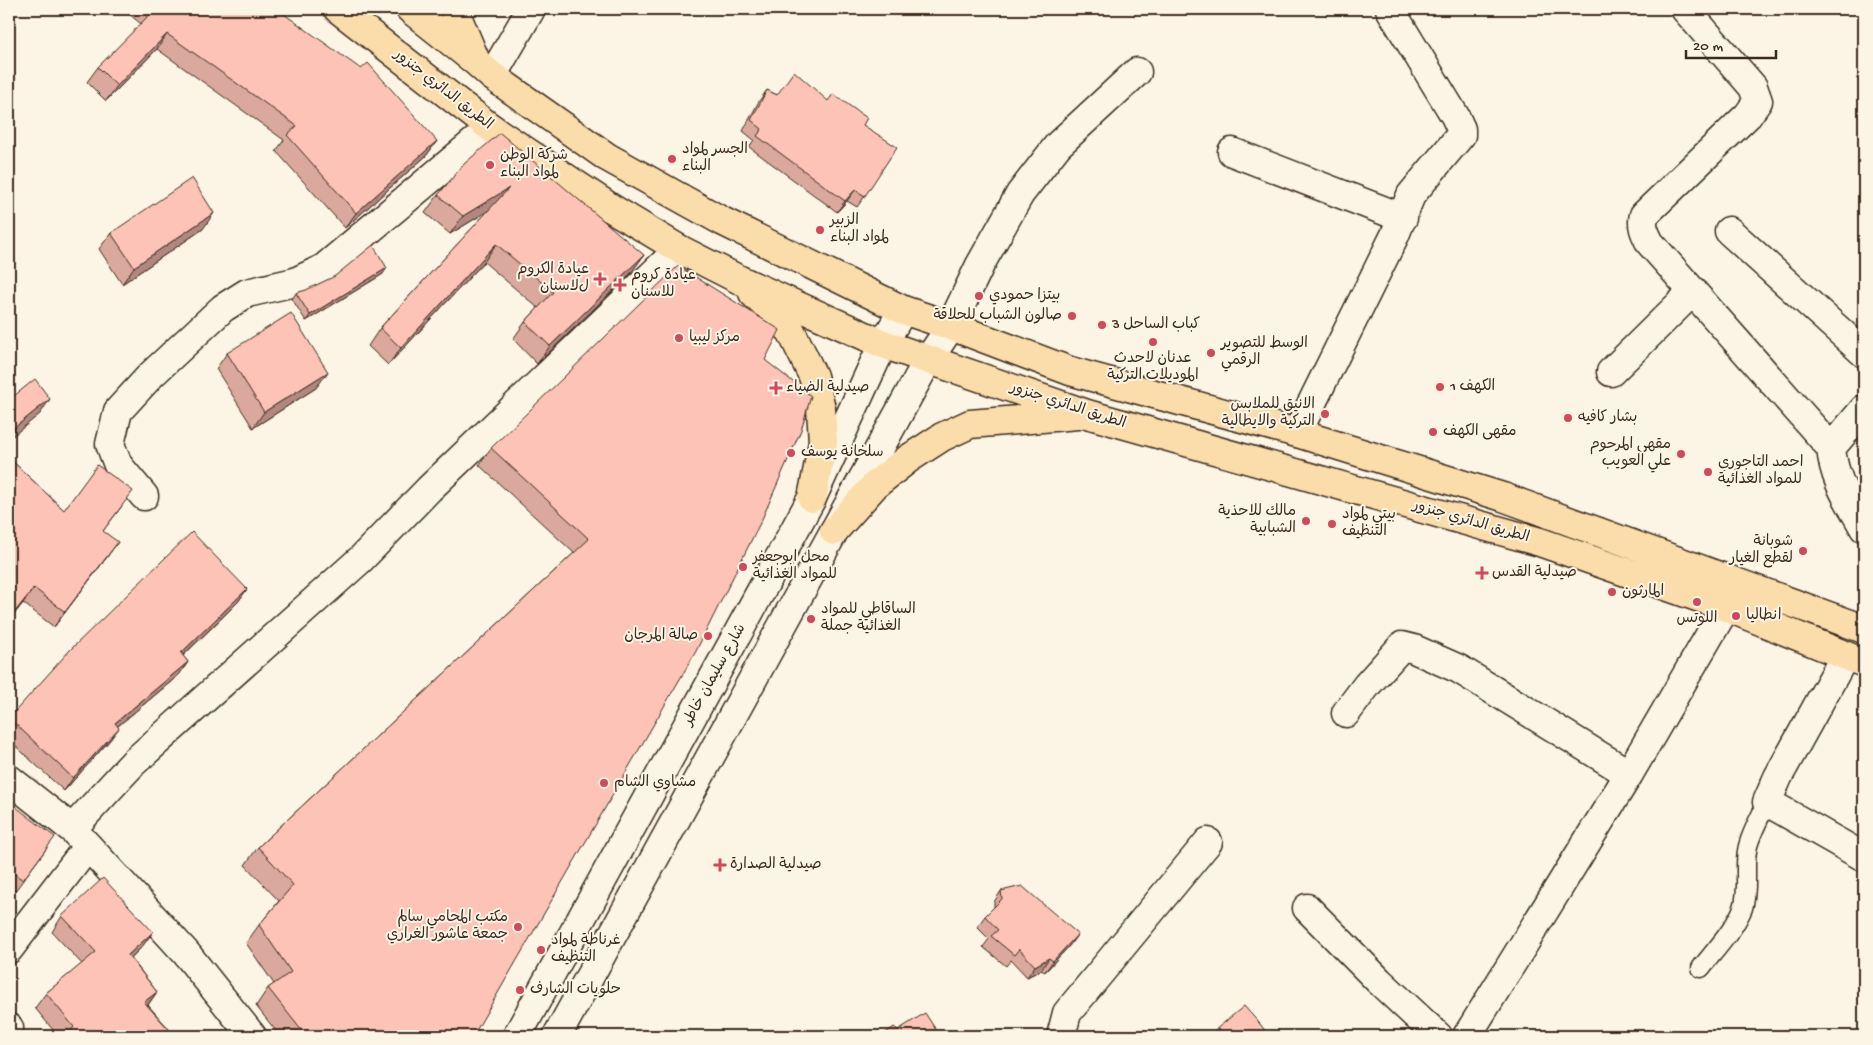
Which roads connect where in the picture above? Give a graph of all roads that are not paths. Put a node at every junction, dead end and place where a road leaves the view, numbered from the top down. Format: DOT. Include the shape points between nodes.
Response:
graph roads {
  1 [pos="320,9"];
  2 [pos="338,9"];
  3 [pos="410,9"];
  4 [pos="454,9"];
  5 [pos="531,9"];
  6 [pos="1390,9"];
  7 [pos="1685,9"];
  8 [pos="406,61"];
  9 [pos="484,69"];
  10 [pos="1137,72"];
  11 [pos="491,128"];
  12 [pos="1232,152"];
  13 [pos="1403,218"];
  14 [pos="1729,231"];
  15 [pos="679,249"];
  16 [pos="740,280"];
  17 [pos="1692,291"];
  18 [pos="903,310"];
  19 [pos="951,326"];
  20 [pos="883,344"];
  21 [pos="1864,353"];
  22 [pos="928,360"];
  23 [pos="1611,372"];
  24 [pos="1864,409"];
  25 [pos="1087,414"];
  26 [pos="1297,433"];
  27 [pos="1831,448"];
  28 [pos="144,496"];
  29 [pos="812,498"];
  30 [pos="1864,528"];
  31 [pos="834,532"];
  32 [pos="1726,607"];
  33 [pos="1864,629"];
  34 [pos="1855,659"];
  35 [pos="1346,713"];
  36 [pos="1629,774"];
  37 [pos="9,779"];
  38 [pos="1767,802"];
  39 [pos="80,838"];
  40 [pos="1208,842"];
  41 [pos="1864,857"];
  42 [pos="1307,908"];
  43 [pos="9,949"];
  44 [pos="1701,968"];
  45 [pos="9,1028"];
  46 [pos="9,1035"];
  47 [pos="252,1036"];
  48 [pos="518,1036"];
  49 [pos="557,1036"];
  50 [pos="1060,1036"];
  51 [pos="1438,1036"];
  52 [pos="1467,1036"];
  1 -- 8 [label="main road"];
  2 -- 8 [label="main road, الطريق الدائري جنزور"];
  3 -- 9 [label="main road, الطريق الدائري جنزور"];
  4 -- 9 [label="main road"];
  5 -- 9 [label="street"];
  6 -- 13 [label="street" via="1455,116 1461,135 1412,195"];
  7 -- 17 [label="street" via="1753,87 1758,101 1748,115 1644,215 1642,222 1650,243"];
  8 -- 11 [label="main road, الطريق الدائري جنزور"];
  9 -- 18 [label="main road, الطريق الدائري جنزور" via="607,157 722,221"];
  10 -- 19 [label="street" via="1058,145 1020,194"];
  11 -- 15 [label="main road, الطريق الدائري جنزور"];
  11 -- 28 [label="street" via="324,268 295,282 247,293 223,308 150,375 118,412 110,444 118,465"];
  12 -- 13 [label="street"];
  13 -- 26 [label="street"];
  14 -- 21 [label="street"];
  15 -- 16 [label="main road, الطريق الدائري جنزور"];
  15 -- 39 [label="street" via="429,489 361,559 133,763"];
  16 -- 20 [label="main road, الطريق الدائري جنزور"];
  16 -- 29 [label="main road" via="791,331 814,376 821,408 823,442"];
  17 -- 23 [label="street"];
  17 -- 27 [label="street"];
  18 -- 19 [label="main road, الطريق الدائري جنزور"];
  18 -- 20 [label="street, شارع سليمان خاطر"];
  19 -- 22 [label="street"];
  19 -- 26 [label="main road, الطريق الدائري جنزور" via="1070,371"];
  20 -- 22 [label="main road, الطريق الدائري جنزور"];
  20 -- 29 [label="street, شارع سليمان خاطر"];
  22 -- 25 [label="main road, الطريق الدائري جنزور"];
  22 -- 31 [label="street"];
  24 -- 27 [label="street"];
  25 -- 31 [label="main road" via="970,424 942,437 876,485"];
  25 -- 32 [label="main road, الطريق الدائري جنزور" via="1540,542"];
  26 -- 33 [label="main road, الطريق الدائري جنزور" via="1503,497"];
  27 -- 30 [label="street" via="1837,479"];
  29 -- 48 [label="street, شارع سليمان خاطر"];
  31 -- 49 [label="street"];
  32 -- 34 [label="main road, الطريق الدائري جنزور"];
  32 -- 36 [label="street"];
  34 -- 38 [label="street" via="1778,777"];
  35 -- 36 [label="street" via="1402,646 1459,669"];
  36 -- 52 [label="street"];
  37 -- 39 [label="street"];
  38 -- 41 [label="street"];
  38 -- 44 [label="lane" via="1747,848 1746,895 1742,909 1731,930"];
  39 -- 43 [label="street"];
  39 -- 47 [label="street" via="186,953"];
  40 -- 50 [label="street" via="1067,1013"];
  42 -- 51 [label="street"];
  45 -- 46 [label="street"];
}
